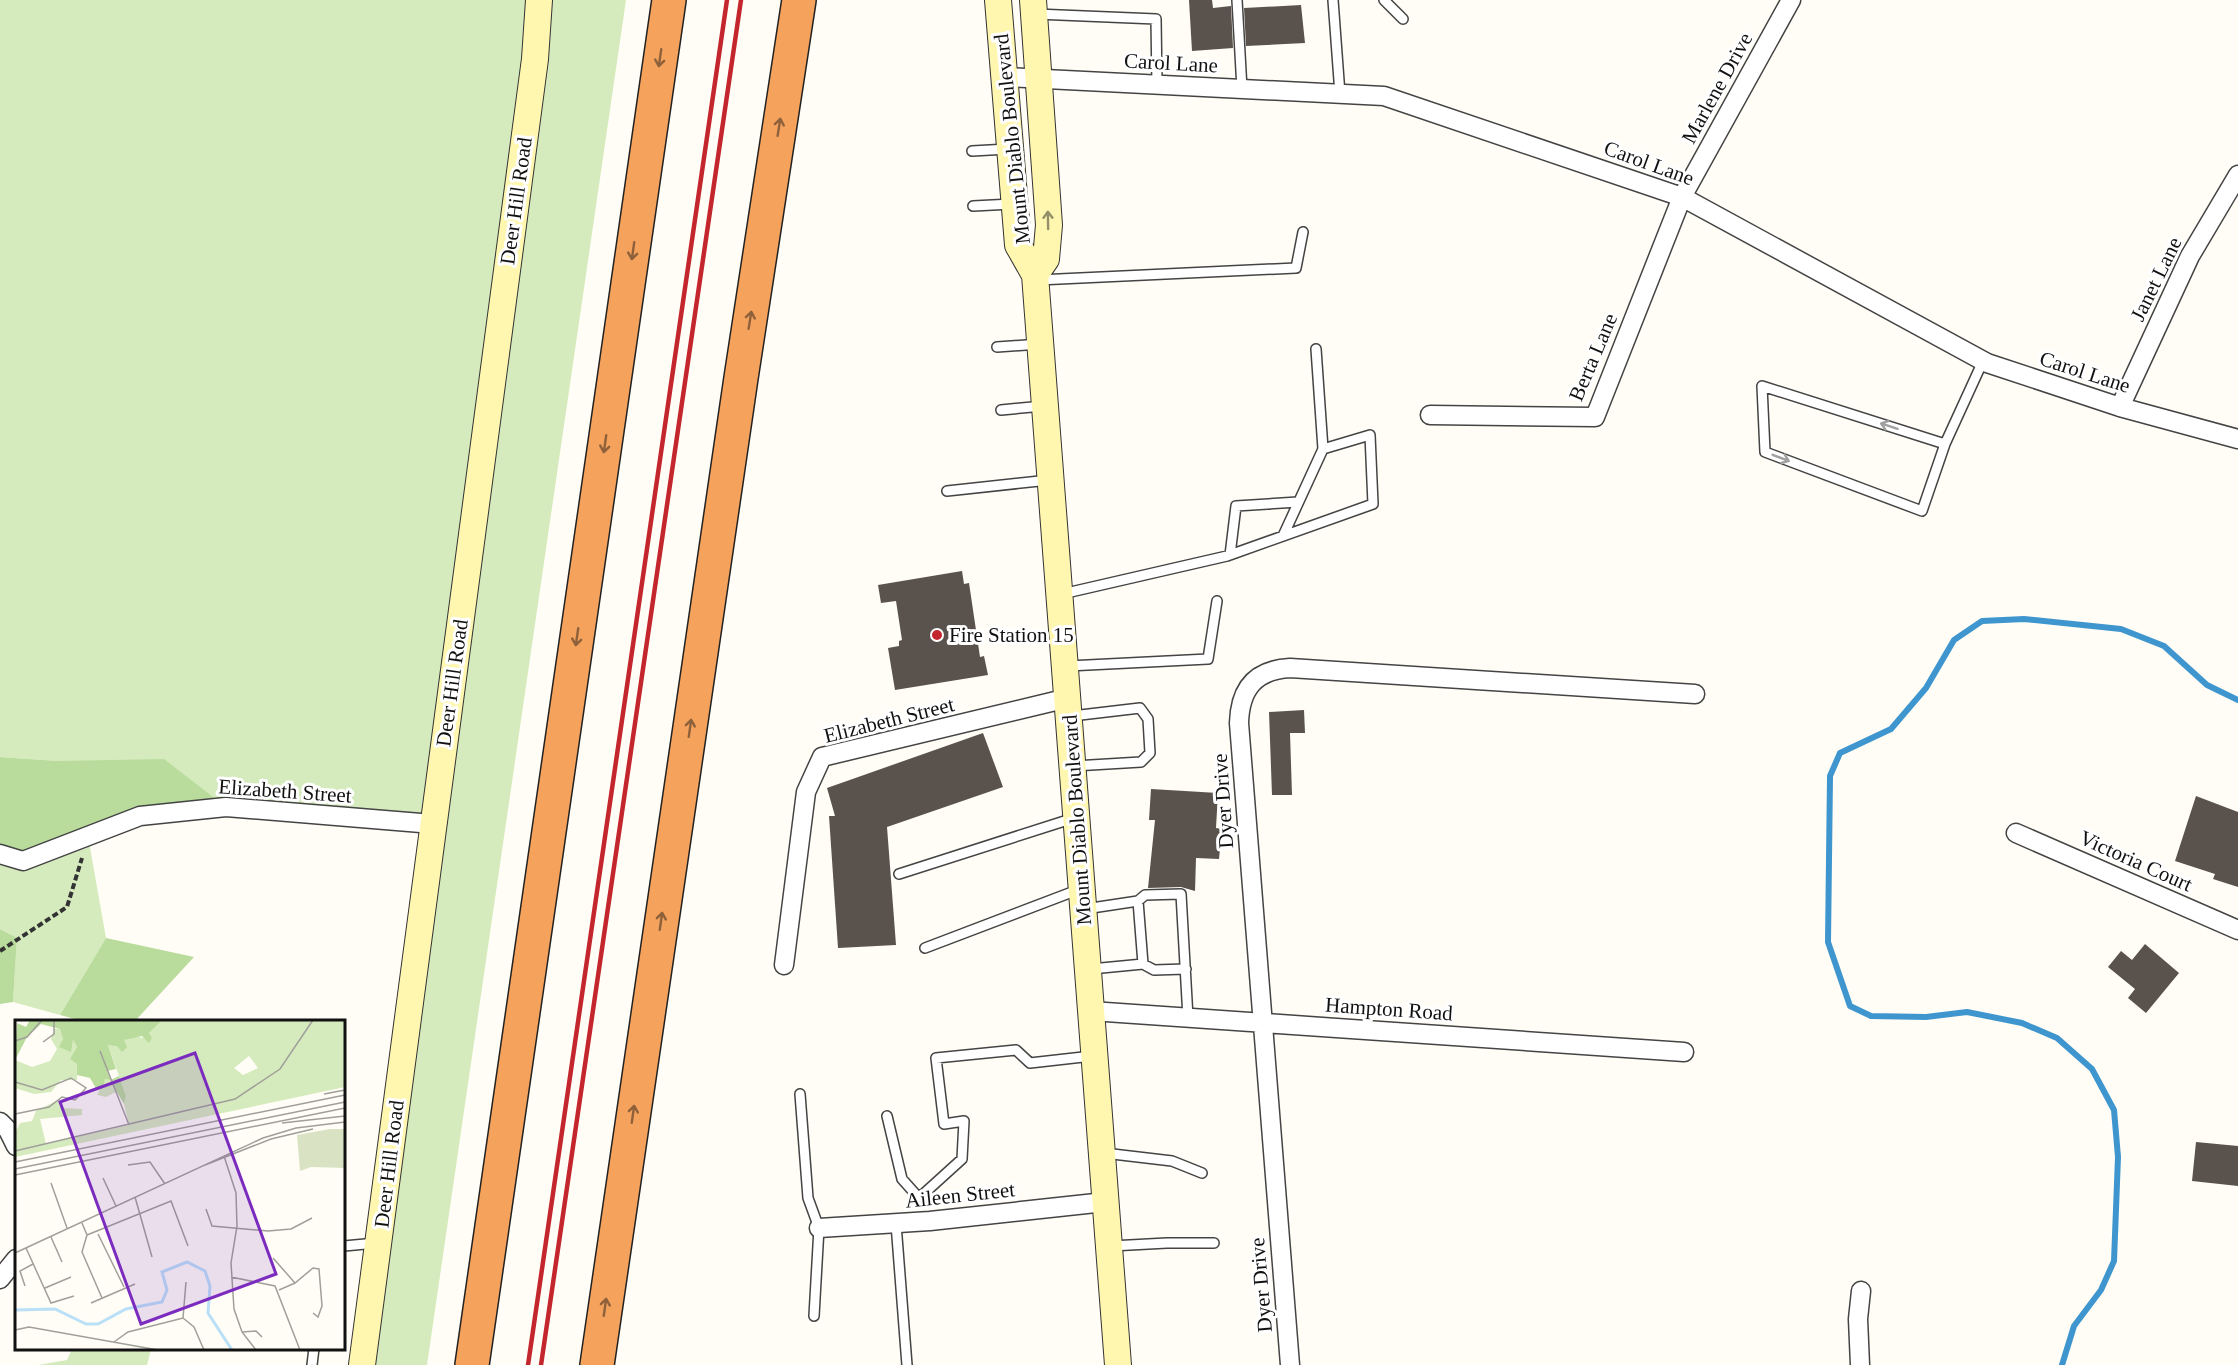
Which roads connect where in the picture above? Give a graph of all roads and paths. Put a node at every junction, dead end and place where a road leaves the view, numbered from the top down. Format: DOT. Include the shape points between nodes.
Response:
graph roads {
  1 [pos="539,0"];
  2 [pos="669,0"];
  3 [pos="798,0"];
  4 [pos="998,0"];
  5 [pos="1238,0"];
  6 [pos="1333,0"];
  7 [pos="1384,0"];
  8 [pos="1791,0"];
  9 [pos="1034,7"];
  10 [pos="1403,19"];
  11 [pos="1004,77"];
  12 [pos="1040,80"];
  13 [pos="1158,85"];
  14 [pos="1242,89"];
  15 [pos="1340,94"];
  16 [pos="1010,149"];
  17 [pos="972,151"];
  18 [pos="2238,175"];
  19 [pos="1682,197"];
  20 [pos="1015,203"];
  21 [pos="973,206"];
  22 [pos="1303,232"];
  23 [pos="1036,278"];
  24 [pos="1041,344"];
  25 [pos="997,347"];
  26 [pos="1316,349"];
  27 [pos="1983,361"];
  28 [pos="1046,406"];
  29 [pos="2120,407"];
  30 [pos="1000,410"];
  31 [pos="1430,415"];
  32 [pos="2238,439"];
  33 [pos="1945,444"];
  34 [pos="1323,449"];
  35 [pos="1051,480"];
  36 [pos="947,491"];
  37 [pos="1298,502"];
  38 [pos="1283,536"];
  39 [pos="1230,555"];
  40 [pos="1060,594"];
  41 [pos="1217,601"];
  42 [pos="1065,666"];
  43 [pos="1695,694"];
  44 [pos="1068,707"];
  45 [pos="1073,766"];
  46 [pos="1077,818"];
  47 [pos="433,824"];
  48 [pos="2016,833"];
  49 [pos="88,836"];
  50 [pos="0,854"];
  51 [pos="899,874"];
  52 [pos="1083,898"];
  53 [pos="1138,901"];
  54 [pos="2238,930"];
  55 [pos="925,948"];
  56 [pos="0,951"];
  57 [pos="1143,964"];
  58 [pos="784,965"];
  59 [pos="1088,969"];
  60 [pos="1185,969"];
  61 [pos="1091,1011"];
  62 [pos="1188,1018"];
  63 [pos="1262,1022"];
  64 [pos="1684,1052"];
  65 [pos="1095,1056"];
  66 [pos="800,1094"];
  67 [pos="887,1116"];
  68 [pos="0,1122"];
  69 [pos="15,1144"];
  70 [pos="1101,1153"];
  71 [pos="1202,1173"];
  72 [pos="1105,1202"];
  73 [pos="896,1224"];
  74 [pos="819,1228"];
  75 [pos="378,1243"];
  76 [pos="1214,1243"];
  77 [pos="345,1246"];
  78 [pos="1108,1246"];
  79 [pos="15,1260"];
  80 [pos="0,1279"];
  81 [pos="1861,1291"];
  82 [pos="814,1316"];
  83 [pos="314,1350"];
  84 [pos="312,1365"];
  85 [pos="362,1365"];
  86 [pos="472,1365"];
  87 [pos="597,1365"];
  88 [pos="907,1365"];
  89 [pos="1118,1365"];
  90 [pos="1290,1365"];
  91 [pos="1860,1365"];
  1 -- 47 [label="main road, Deer Hill Road" via="535,59"];
  2 -- 86 [label="highway, one-way"];
  87 -- 3 [label="highway, one-way"];
  4 -- 11 [label="main road, Mount Diablo Boulevard"];
  5 -- 14 [label="lane"];
  6 -- 15 [label="lane"];
  7 -- 10 [label="lane"];
  8 -- 19 [label="street, Marlene Drive"];
  9 -- 12 [label="main road, Mount Diablo Boulevard"];
  9 -- 13 [label="lane" via="1156,19"];
  11 -- 12 [label="street, Carol Lane"];
  11 -- 16 [label="main road, Mount Diablo Boulevard"];
  12 -- 13 [label="street, Carol Lane"];
  23 -- 12 [label="main road, Mount Diablo Boulevard, one-way" via="1046,259 1049,225"];
  13 -- 14 [label="street, Carol Lane"];
  14 -- 15 [label="street, Carol Lane"];
  15 -- 19 [label="street, Carol Lane" via="1384,96"];
  16 -- 17 [label="lane"];
  16 -- 20 [label="main road, Mount Diablo Boulevard"];
  18 -- 29 [label="street, Janet Lane" via="2190,256"];
  19 -- 27 [label="street, Carol Lane"];
  19 -- 31 [label="street, Berta Lane" via="1595,417"];
  20 -- 21 [label="lane"];
  20 -- 23 [label="main road, Mount Diablo Boulevard" via="1018,245"];
  22 -- 23 [label="lane" via="1296,268"];
  23 -- 24 [label="main road, Mount Diablo Boulevard"];
  24 -- 25 [label="lane"];
  24 -- 28 [label="main road, Mount Diablo Boulevard"];
  26 -- 34 [label="lane"];
  27 -- 29 [label="street, Carol Lane"];
  27 -- 33 [label="lane"];
  28 -- 30 [label="lane"];
  28 -- 35 [label="main road, Mount Diablo Boulevard"];
  29 -- 32 [label="street, Carol Lane"];
  33 -- 33 [label="lane, one-way" via="1774,390 1762,386 1765,452 1922,511"];
  34 -- 37 [label="lane"];
  34 -- 38 [label="lane" via="1370,435 1373,504"];
  35 -- 36 [label="lane"];
  35 -- 40 [label="main road, Mount Diablo Boulevard"];
  37 -- 38 [label="lane"];
  37 -- 39 [label="lane" via="1236,506"];
  38 -- 39 [label="lane"];
  39 -- 40 [label="lane"];
  40 -- 42 [label="main road, Mount Diablo Boulevard"];
  41 -- 42 [label="lane" via="1208,659"];
  42 -- 44 [label="main road, Mount Diablo Boulevard"];
  43 -- 63 [label="street, Dyer Drive" via="1290,668 1262,674 1244,694 1239,707"];
  44 -- 45 [label="main road, Mount Diablo Boulevard"];
  44 -- 45 [label="lane" via="1140,708 1148,719 1150,753 1141,762"];
  44 -- 58 [label="street, Elizabeth Street" via="822,757 806,792"];
  45 -- 46 [label="main road, Mount Diablo Boulevard"];
  46 -- 51 [label="lane"];
  46 -- 52 [label="main road, Mount Diablo Boulevard"];
  47 -- 49 [label="street, Elizabeth Street" via="226,807 140,816"];
  47 -- 75 [label="main road, Deer Hill Road"];
  48 -- 54 [label="street, Victoria Court"];
  49 -- 50 [label="street, Elizabeth Street" via="23,861"];
  49 -- 56 [label="path" via="67,907"];
  52 -- 53 [label="lane"];
  52 -- 55 [label="lane"];
  52 -- 59 [label="main road, Mount Diablo Boulevard"];
  53 -- 57 [label="lane"];
  53 -- 60 [label="lane" via="1145,895 1181,894"];
  57 -- 59 [label="lane"];
  57 -- 60 [label="lane" via="1154,970"];
  59 -- 61 [label="main road, Mount Diablo Boulevard"];
  60 -- 62 [label="lane"];
  61 -- 62 [label="street, Hampton Road"];
  61 -- 65 [label="main road, Mount Diablo Boulevard"];
  62 -- 63 [label="street, Hampton Road"];
  63 -- 64 [label="street, Hampton Road"];
  63 -- 90 [label="street, Dyer Drive"];
  65 -- 67 [label="lane" via="1030,1063 1016,1050 936,1058 944,1124 964,1121 962,1159 919,1198 902,1179"];
  65 -- 70 [label="main road, Mount Diablo Boulevard"];
  66 -- 74 [label="lane" via="807,1198"];
  68 -- 69 [label="street"];
  70 -- 71 [label="lane" via="1172,1161"];
  70 -- 72 [label="main road, Mount Diablo Boulevard"];
  72 -- 73 [label="street, Aileen Street"];
  72 -- 78 [label="main road, Mount Diablo Boulevard"];
  73 -- 74 [label="street, Aileen Street"];
  73 -- 88 [label="lane"];
  74 -- 82 [label="lane"];
  75 -- 77 [label="lane"];
  75 -- 85 [label="main road, Deer Hill Road"];
  76 -- 78 [label="lane"];
  78 -- 89 [label="main road, Mount Diablo Boulevard"];
  79 -- 80 [label="street"];
  81 -- 91 [label="street"];
  83 -- 84 [label="lane"];
}
